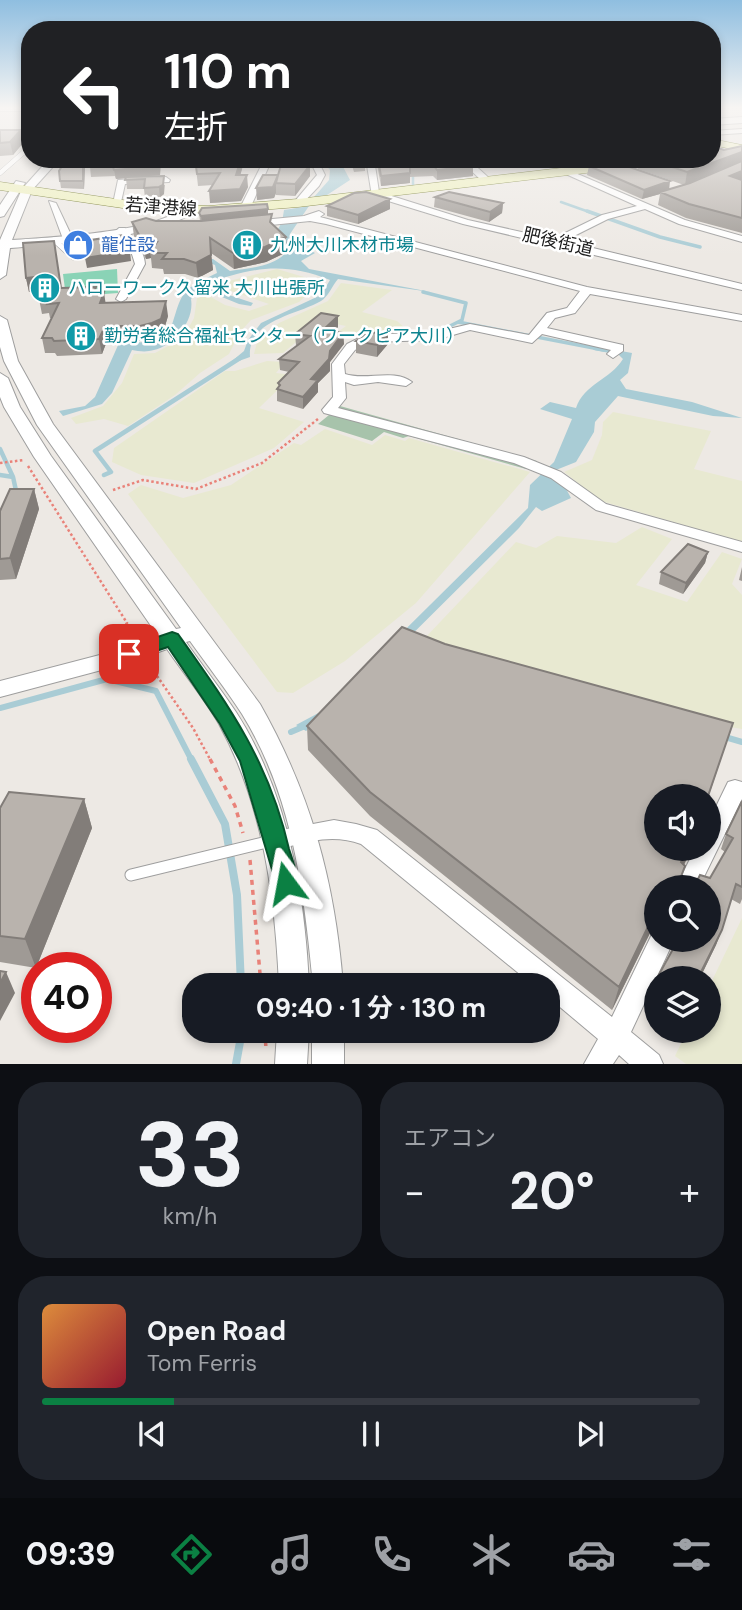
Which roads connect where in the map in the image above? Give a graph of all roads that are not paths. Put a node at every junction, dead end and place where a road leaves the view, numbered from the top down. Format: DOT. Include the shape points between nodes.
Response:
graph roads {
  1 [pos="19,157"];
  2 [pos="35,168"];
  3 [pos="44,168"];
  4 [pos="264,168"];
  5 [pos="318,168"];
  6 [pos="371,168"];
  7 [pos="473,168"];
  8 [pos="588,168"];
  9 [pos="621,168"];
  10 [pos="563,171"];
  11 [pos="0,173"];
  12 [pos="640,176"];
  13 [pos="166,180"];
  14 [pos="486,180"];
  15 [pos="0,186"];
  16 [pos="22,189"];
  17 [pos="375,194"];
  18 [pos="349,197"];
  19 [pos="661,199"];
  20 [pos="52,203"];
  21 [pos="113,203"];
  22 [pos="301,203"];
  23 [pos="274,206"];
  24 [pos="642,206"];
  25 [pos="249,208"];
  26 [pos="189,210"];
  27 [pos="0,214"];
  28 [pos="308,218"];
  29 [pos="279,221"];
  30 [pos="742,225"];
  31 [pos="142,226"];
  32 [pos="241,226"];
  33 [pos="122,230"];
  34 [pos="171,231"];
  35 [pos="721,233"];
  36 [pos="742,239"];
  37 [pos="61,240"];
  38 [pos="556,241"];
  39 [pos="2,245"];
  40 [pos="73,257"];
  41 [pos="0,275"];
  42 [pos="742,287"];
  43 [pos="587,290"];
  44 [pos="121,299"];
  45 [pos="742,318"];
  46 [pos="0,320"];
  47 [pos="537,333"];
  48 [pos="614,352"];
  49 [pos="339,376"];
  50 [pos="4,378"];
  51 [pos="406,382"];
  52 [pos="742,547"];
  53 [pos="195,631"];
  54 [pos="172,639"];
  55 [pos="0,689"];
  56 [pos="742,791"];
  57 [pos="721,818"];
  58 [pos="305,832"];
  59 [pos="276,840"];
  60 [pos="131,875"];
  61 [pos="656,952"];
  62 [pos="293,973"];
  63 [pos="327,973"];
  64 [pos="616,1036"];
  65 [pos="287,1043"];
  66 [pos="328,1043"];
  67 [pos="279,1059"];
  68 [pos="328,1064"];
  69 [pos="597,1064"];
  70 [pos="650,1064"];
  1 -- 11 [label="lane"];
  2 -- 16 [label="street"];
  3 -- 16 [label="street"];
  4 -- 25 [label="street"];
  5 -- 22 [label="street" via="321,175"];
  6 -- 17 [label="street"];
  7 -- 14 [label="street"];
  8 -- 10 [label="main road, 若津港線"];
  9 -- 12 [label="street"];
  10 -- 14 [label="main road, 若津港線"];
  10 -- 24 [label="street"];
  13 -- 21 [label="street" via="121,182 118,200"];
  14 -- 17 [label="main road, 若津港線"];
  15 -- 16 [label="main road, 若津港線"];
  16 -- 21 [label="main road, 若津港線"];
  16 -- 27 [label="street"];
  16 -- 39 [label="street"];
  17 -- 18 [label="main road, 若津港線"];
  17 -- 38 [label="street, 肥後街道" via="466,222"];
  18 -- 22 [label="main road, 若津港線"];
  18 -- 28 [label="street"];
  19 -- 24 [label="street"];
  20 -- 37 [label="street"];
  21 -- 26 [label="main road, 若津港線"];
  22 -- 23 [label="main road, 若津港線"];
  23 -- 25 [label="main road, 若津港線"];
  23 -- 29 [label="street"];
  24 -- 35 [label="street"];
  24 -- 38 [label="street"];
  25 -- 26 [label="main road, 若津港線"];
  26 -- 31 [label="street" via="180,218"];
  28 -- 29 [label="street"];
  28 -- 43 [label="street"];
  29 -- 32 [label="street"];
  30 -- 35 [label="street"];
  31 -- 33 [label="street"];
  31 -- 34 [label="street"];
  33 -- 37 [label="street"];
  33 -- 44 [label="street" via="142,256 142,264"];
  35 -- 36 [label="street"];
  37 -- 39 [label="street"];
  37 -- 40 [label="lane"];
  38 -- 42 [label="street, 肥後街道"];
  39 -- 41 [label="street"];
  43 -- 45 [label="street"];
  43 -- 47 [label="street" via="571,311 551,315"];
  46 -- 50 [label="street" via="10,361"];
  47 -- 48 [label="street" via="619,348"];
  47 -- 49 [label="street" via="470,327 436,336 365,339 351,347 338,364"];
  49 -- 51 [label="street" via="354,381"];
  49 -- 52 [label="street" via="340,398 329,410 551,472 601,507"];
  50 -- 53 [label="street" via="45,425"];
  50 -- 54 [label="street" via="25,431"];
  53 -- 54 [label="street"];
  53 -- 58 [label="street" via="252,710 276,753"];
  54 -- 55 [label="street"];
  54 -- 59 [label="street" via="228,719 250,761"];
  56 -- 57 [label="street" via="735,788"];
  58 -- 59 [label="street"];
  58 -- 63 [label="street" via="317,878"];
  58 -- 64 [label="street" via="346,828 369,837"];
  59 -- 60 [label="lane"];
  59 -- 62 [label="street" via="286,883"];
  61 -- 64 [label="street"];
  64 -- 69 [label="street"];
  64 -- 70 [label="street"];
  65 -- 67 [label="street"];
  66 -- 68 [label="street"];
}
